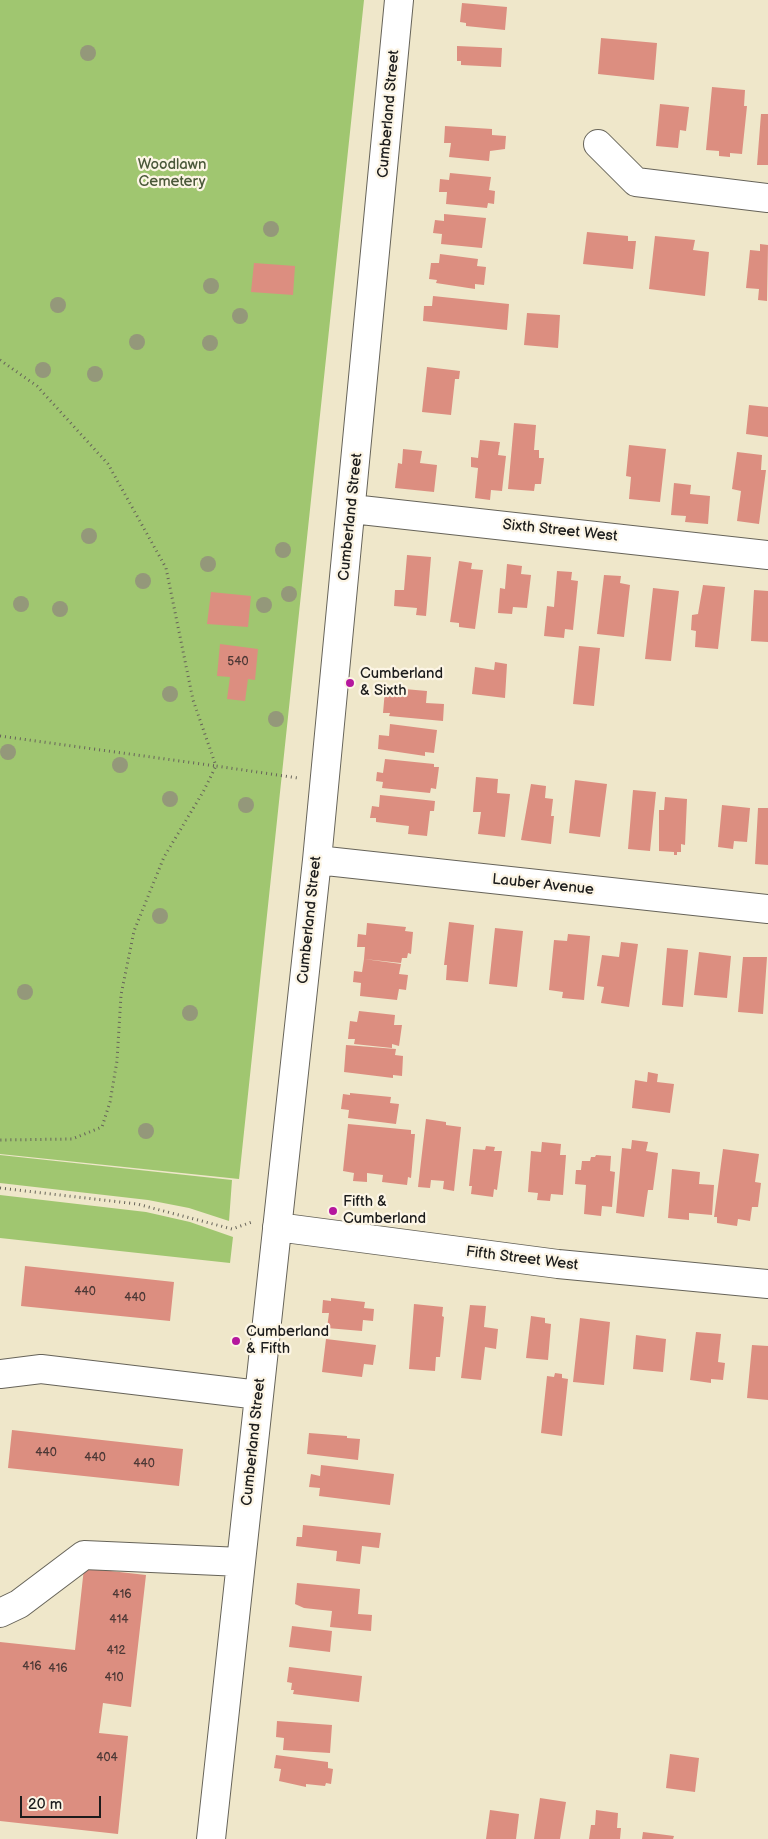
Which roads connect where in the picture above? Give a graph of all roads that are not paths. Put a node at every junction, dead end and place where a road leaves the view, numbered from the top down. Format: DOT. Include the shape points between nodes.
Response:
graph roads {
  1 [pos="399,0"];
  2 [pos="598,144"];
  3 [pos="768,198"];
  4 [pos="352,509"];
  5 [pos="768,555"];
  6 [pos="317,860"];
  7 [pos="768,909"];
  8 [pos="277,1227"];
  9 [pos="768,1284"];
  10 [pos="0,1374"];
  11 [pos="259,1395"];
  12 [pos="241,1562"];
  13 [pos="0,1613"];
  14 [pos="211,1839"];
  1 -- 4 [label="street, Cumberland Street"];
  2 -- 3 [label="street" via="636,182"];
  4 -- 5 [label="street, Sixth Street West"];
  4 -- 6 [label="street, Cumberland Street"];
  6 -- 7 [label="street, Lauber Avenue"];
  6 -- 8 [label="street, Cumberland Street"];
  8 -- 9 [label="street, Fifth Street West" via="558,1264"];
  8 -- 11 [label="street, Cumberland Street"];
  10 -- 11 [label="street" via="41,1369"];
  11 -- 12 [label="street, Cumberland Street"];
  12 -- 13 [label="street" via="84,1555 19,1604"];
  12 -- 14 [label="street, Cumberland Street"];
}
